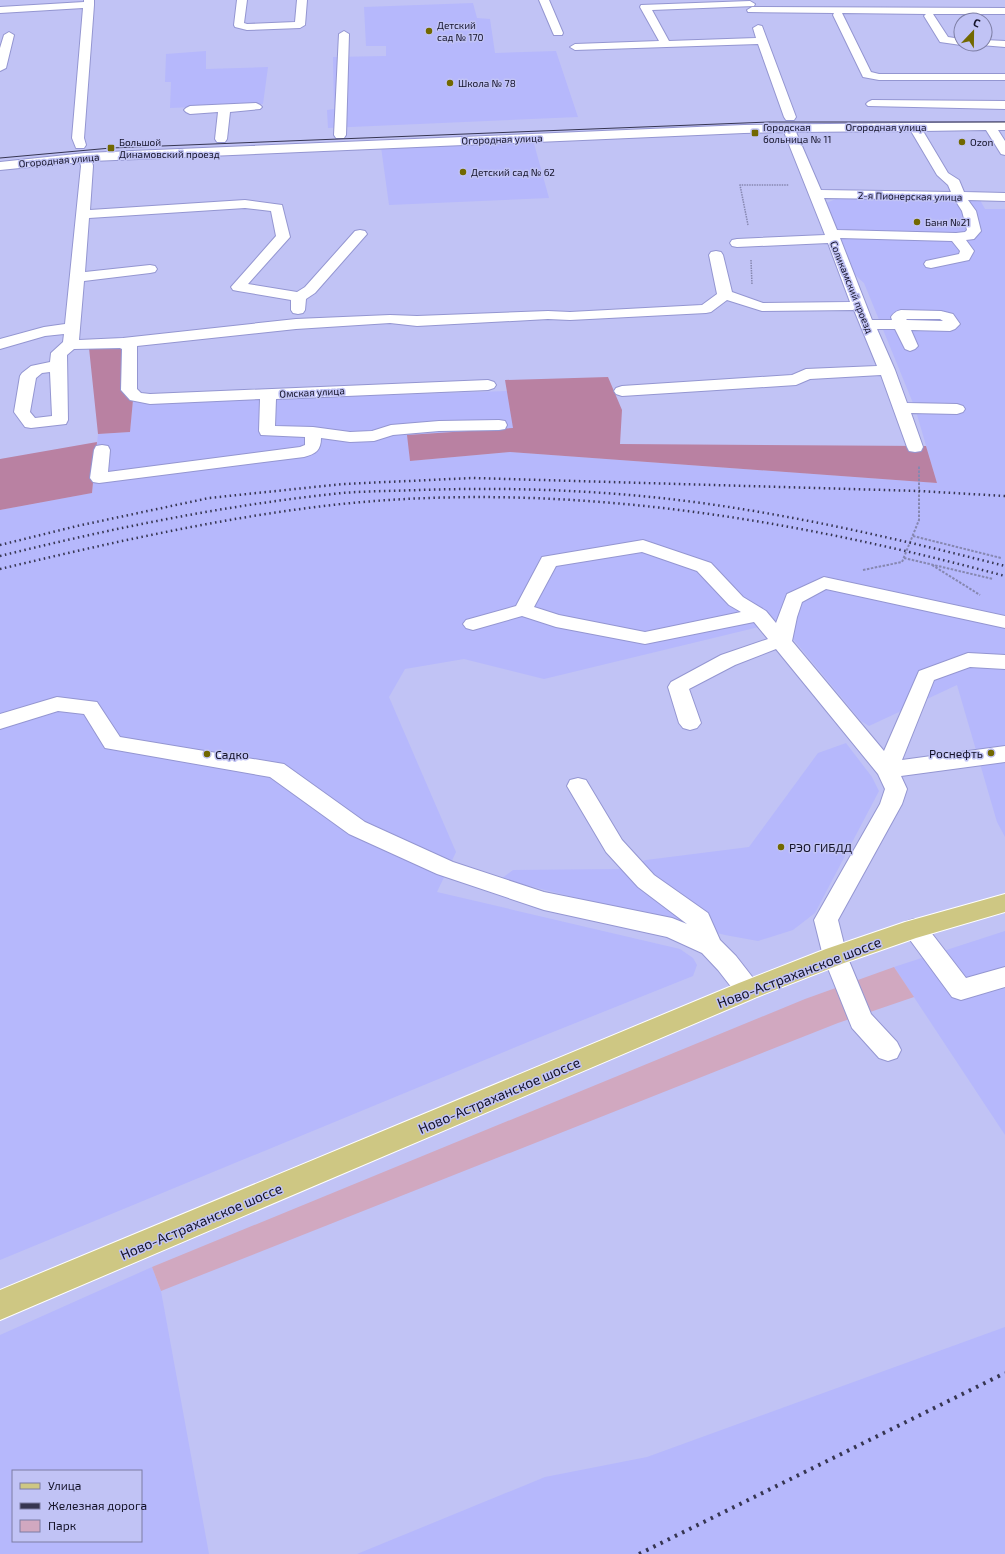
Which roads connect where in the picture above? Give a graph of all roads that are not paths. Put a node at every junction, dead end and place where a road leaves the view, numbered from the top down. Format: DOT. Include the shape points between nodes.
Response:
graph roads {
  1 [pos="242,0"];
  2 [pos="302,0"];
  3 [pos="544,0"];
  4 [pos="811,0"];
  5 [pos="836,0"];
  6 [pos="89,2"];
  7 [pos="751,7"];
  8 [pos="0,10"];
  9 [pos="816,10"];
  10 [pos="840,13"];
  11 [pos="1000,13"];
  12 [pos="929,16"];
  13 [pos="558,33"];
  14 [pos="344,34"];
  15 [pos="9,36"];
  16 [pos="763,41"];
  17 [pos="953,41"];
  18 [pos="665,43"];
  19 [pos="993,43"];
  20 [pos="1005,44"];
  21 [pos="575,47"];
  22 [pos="0,68"];
  23 [pos="1005,77"];
  24 [pos="872,104"];
  25 [pos="1005,105"];
  26 [pos="256,107"];
  27 [pos="224,109"];
  28 [pos="190,110"];
  29 [pos="1005,118"];
  30 [pos="789,123"];
  31 [pos="990,126"];
  32 [pos="1005,126"];
  33 [pos="914,127"];
  34 [pos="340,135"];
  35 [pos="237,138"];
  36 [pos="260,138"];
  37 [pos="221,139"];
  38 [pos="205,140"];
  39 [pos="95,144"];
  40 [pos="67,146"];
  41 [pos="82,151"];
  42 [pos="1005,151"];
  43 [pos="0,166"];
  44 [pos="969,182"];
  45 [pos="954,183"];
  46 [pos="816,194"];
  47 [pos="959,197"];
  48 [pos="1005,197"];
  49 [pos="82,214"];
  50 [pos="360,234"];
  51 [pos="832,237"];
  52 [pos="956,237"];
  53 [pos="737,242"];
  54 [pos="716,255"];
  55 [pos="931,264"];
  56 [pos="150,269"];
  57 [pos="77,277"];
  58 [pos="725,295"];
  59 [pos="299,297"];
  60 [pos="859,306"];
  61 [pos="296,324"];
  62 [pos="867,324"];
  63 [pos="71,336"];
  64 [pos="123,343"];
  65 [pos="0,344"];
  66 [pos="910,346"];
  67 [pos="58,366"];
  68 [pos="887,370"];
  69 [pos="488,384"];
  70 [pos="622,391"];
  71 [pos="268,394"];
  72 [pos="901,408"];
  73 [pos="957,409"];
  74 [pos="499,425"];
  75 [pos="313,432"];
  76 [pos="915,447"];
  77 [pos="102,450"];
  78 [pos="523,610"];
  79 [pos="759,615"];
  80 [pos="1005,622"];
  81 [pos="473,624"];
  82 [pos="782,641"];
  83 [pos="1005,662"];
  84 [pos="0,722"];
  85 [pos="690,723"];
  86 [pos="1005,754"];
  87 [pos="887,770"];
  88 [pos="578,786"];
  89 [pos="1005,903"];
  90 [pos="914,929"];
  91 [pos="711,946"];
  92 [pos="835,956"];
  93 [pos="1005,978"];
  94 [pos="748,990"];
  95 [pos="888,1050"];
  96 [pos="0,1305"];
  1 -- 2 [label="street" via="239,25 247,27 300,25"];
  3 -- 13 [label="street"];
  4 -- 9 [label="street"];
  5 -- 10 [label="street"];
  6 -- 8 [label="street"];
  6 -- 41 [label="street" via="78,138"];
  7 -- 9 [label="street"];
  7 -- 10 [label="street"];
  7 -- 16 [label="street, Соликамский проезд"];
  7 -- 18 [label="street" via="645,7"];
  9 -- 10 [label="street"];
  10 -- 11 [label="street"];
  10 -- 12 [label="street"];
  10 -- 23 [label="street" via="867,75"];
  11 -- 12 [label="street"];
  12 -- 17 [label="street" via="944,40"];
  14 -- 34 [label="street"];
  15 -- 22 [label="street"];
  16 -- 18 [label="street"];
  16 -- 30 [label="street, Соликамский проезд"];
  18 -- 21 [label="street"];
  19 -- 20 [label="street"];
  24 -- 25 [label="street"];
  26 -- 27 [label="street"];
  27 -- 28 [label="street"];
  27 -- 37 [label="street"];
  29 -- 30 [label="street, Огородная улица"];
  30 -- 33 [label="street, Огородная улица"];
  30 -- 34 [label="street, Огородная улица"];
  30 -- 41 [label="street, Огородная улица"];
  30 -- 46 [label="street, Соликамский проезд"];
  31 -- 32 [label="street, Огородная улица"];
  31 -- 33 [label="street, Огородная улица"];
  31 -- 42 [label="street"];
  33 -- 45 [label="street" via="943,175"];
  34 -- 36 [label="street, Огородная улица"];
  35 -- 37 [label="street"];
  37 -- 38 [label="street"];
  39 -- 41 [label="street, Огородная улица"];
  40 -- 41 [label="street, Огородная улица"];
  41 -- 43 [label="street, Огородная улица"];
  41 -- 49 [label="street" via="87,166"];
  44 -- 45 [label="street"];
  45 -- 47 [label="street"];
  46 -- 47 [label="street, 2-я Пионерская улица"];
  46 -- 51 [label="street, Соликамский проезд"];
  47 -- 48 [label="street, 2-я Пионерская улица"];
  47 -- 52 [label="street" via="969,212 974,231 969,236"];
  49 -- 57 [label="street"];
  49 -- 59 [label="street" via="245,204 277,208 283,237 238,287"];
  50 -- 59 [label="street" via="310,290"];
  51 -- 52 [label="street"];
  51 -- 53 [label="street"];
  51 -- 60 [label="street, Соликамский проезд"];
  52 -- 55 [label="street" via="967,251 964,257"];
  54 -- 58 [label="street"];
  56 -- 57 [label="street"];
  57 -- 63 [label="street"];
  58 -- 60 [label="street" via="762,307"];
  58 -- 61 [label="street" via="706,309 570,316 417,321 390,319"];
  59 -- 61 [label="street"];
  60 -- 62 [label="street, Соликамский проезд"];
  61 -- 64 [label="street"];
  62 -- 66 [label="street" via="902,326"];
  62 -- 68 [label="street, Соликамский проезд"];
  63 -- 64 [label="street" via="83,345"];
  63 -- 65 [label="street" via="44,332"];
  63 -- 67 [label="street" via="59,353"];
  64 -- 71 [label="street, Омская улица" via="130,347 129,390 136,397 150,399"];
  68 -- 70 [label="street" via="806,374 796,380"];
  68 -- 72 [label="street, Соликамский проезд"];
  69 -- 71 [label="street, Омская улица"];
  71 -- 75 [label="street" via="267,431"];
  72 -- 73 [label="street"];
  72 -- 76 [label="street, Соликамский проезд"];
  74 -- 75 [label="street" via="439,426 350,437"];
  75 -- 77 [label="street" via="313,447 304,452 99,478"];
  78 -- 79 [label="street" via="556,621 645,638"];
  78 -- 79 [label="street" via="549,561 643,546 704,567 736,601"];
  78 -- 81 [label="street"];
  79 -- 82 [label="street"];
  80 -- 82 [label="street" via="824,583 794,598"];
  82 -- 85 [label="street" via="749,651 701,672 678,687"];
  82 -- 87 [label="street"];
  83 -- 87 [label="street" via="968,660 926,676"];
  84 -- 91 [label="street" via="57,704 90,707 113,743 276,770 356,828 445,868 544,901 672,928"];
  86 -- 87 [label="street"];
  87 -- 92 [label="street" via="896,789 891,804 826,920"];
  88 -- 91 [label="street" via="614,846 646,881 699,920"];
  89 -- 90 [label="main road, Ново-Астраханское шоссе"];
  90 -- 92 [label="main road, Ново-Астраханское шоссе"];
  90 -- 93 [label="street" via="961,990"];
  91 -- 94 [label="street"];
  92 -- 94 [label="main road, Ново-Астраханское шоссе"];
  92 -- 95 [label="street" via="861,1020"];
  94 -- 96 [label="main road, Ново-Астраханское шоссе"];
}
